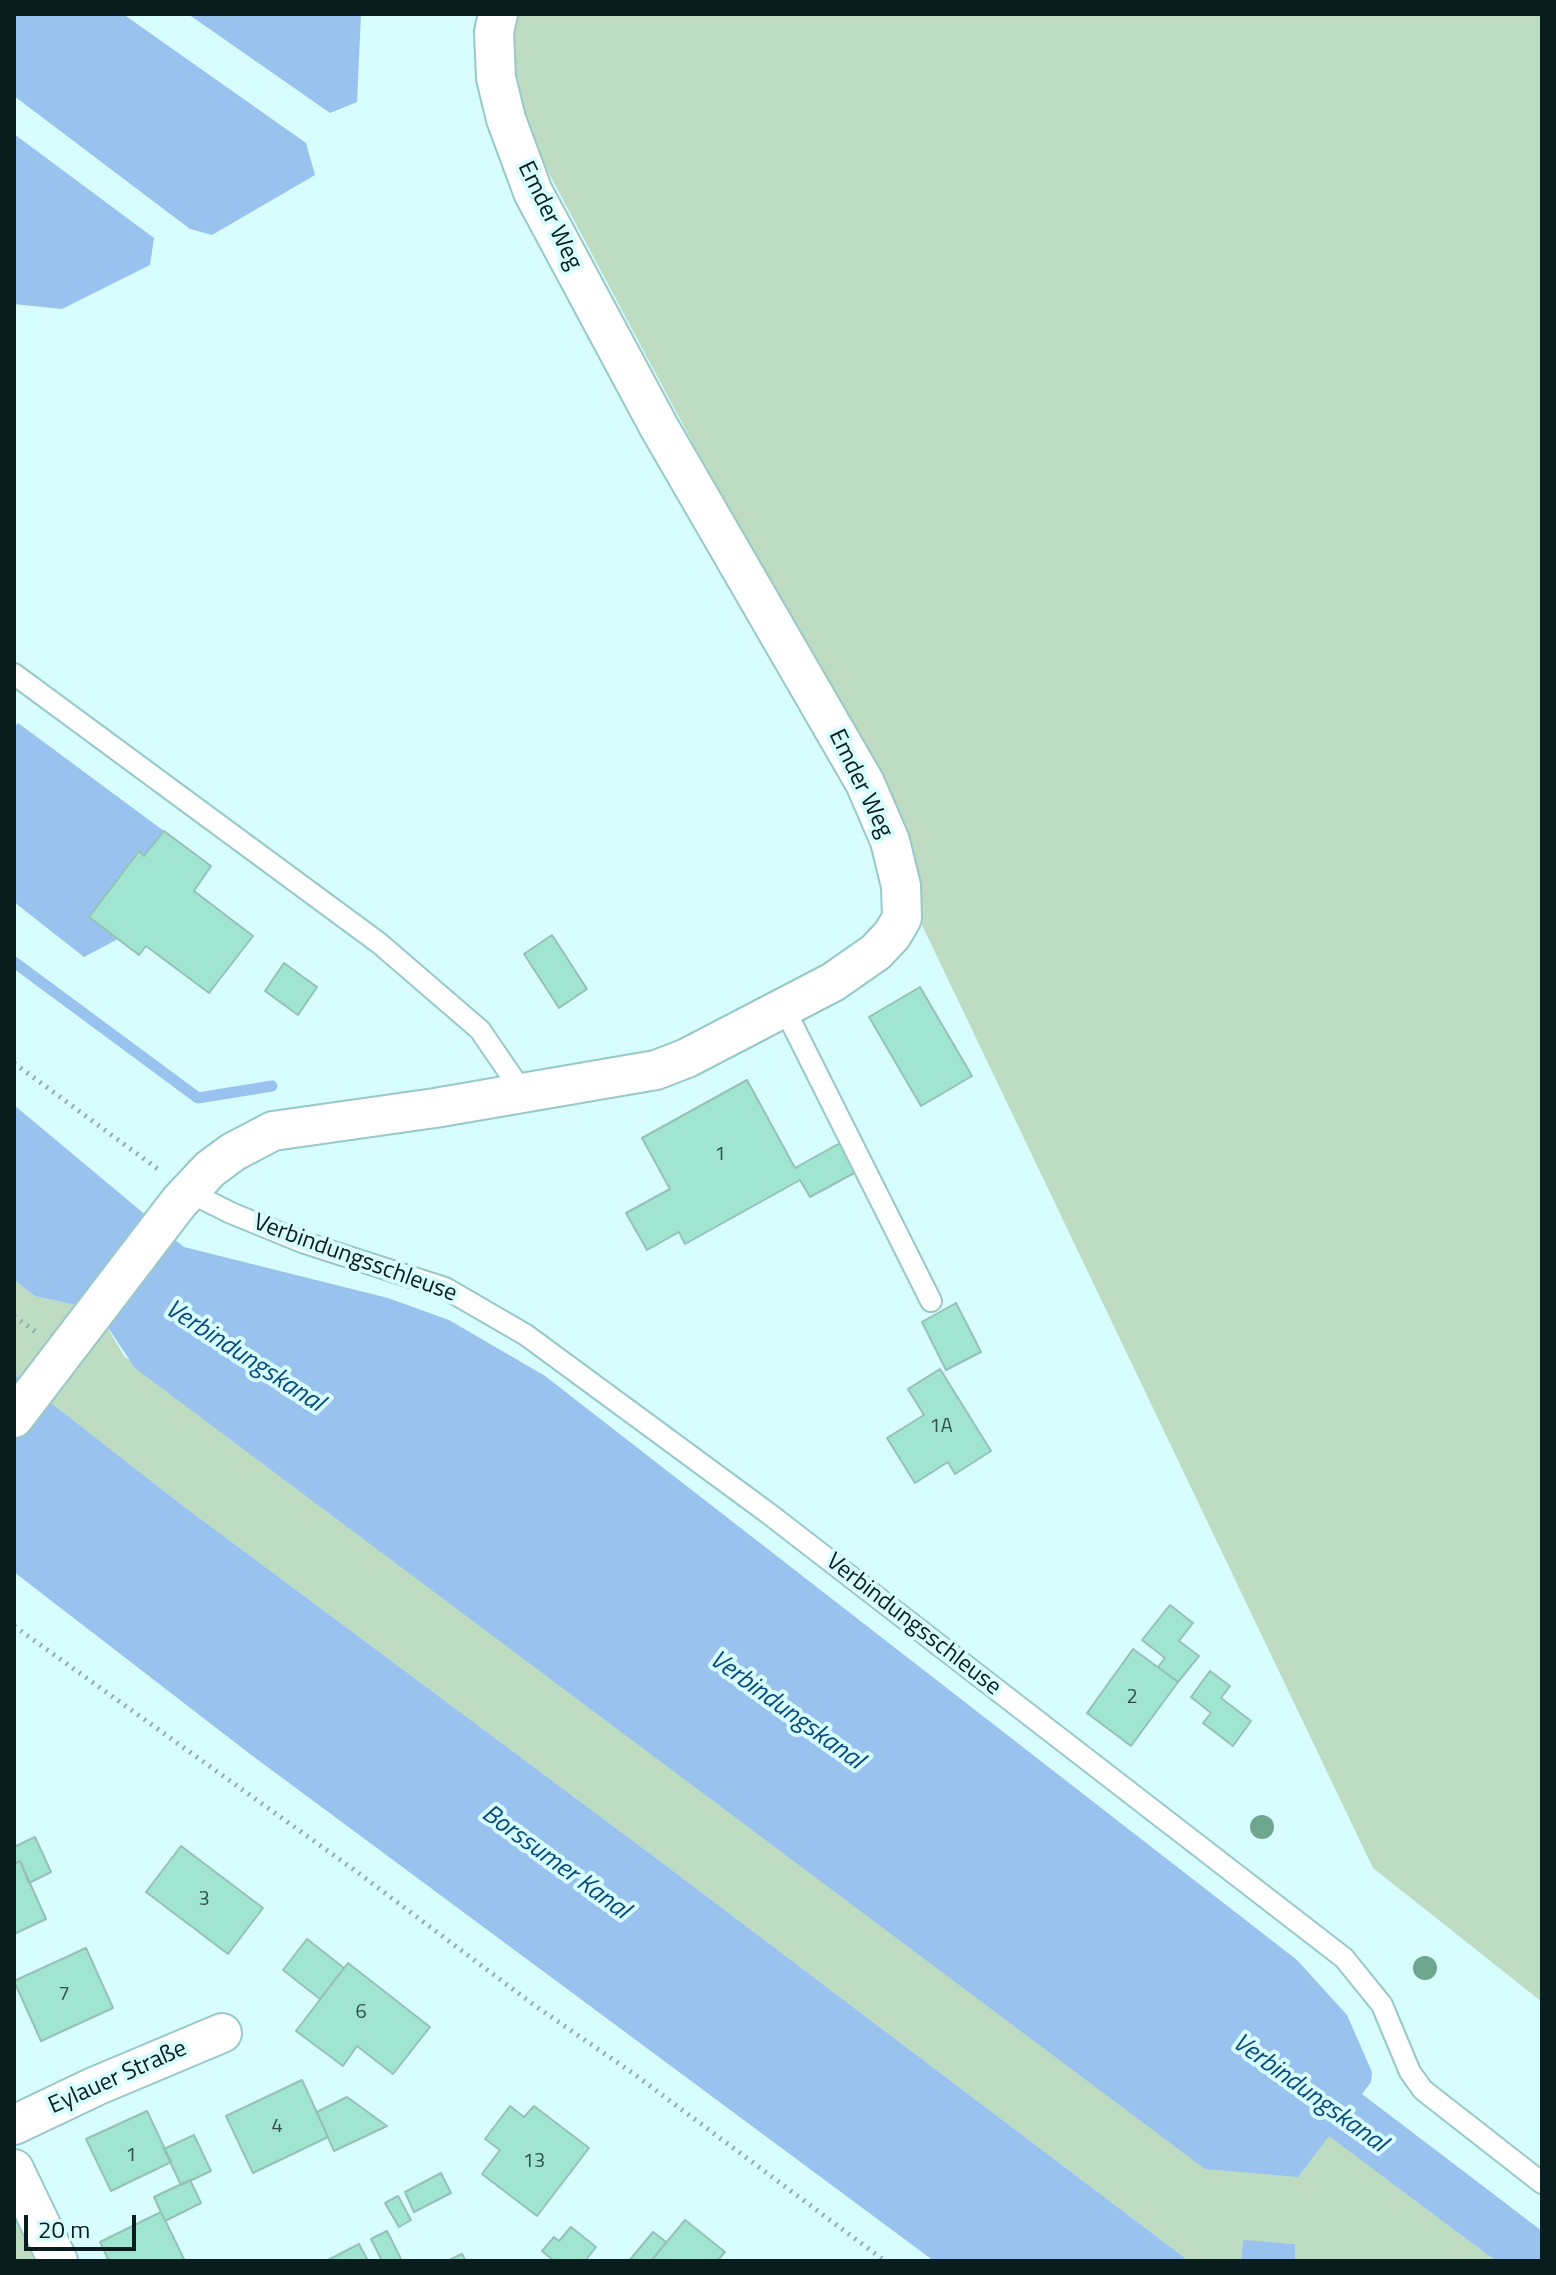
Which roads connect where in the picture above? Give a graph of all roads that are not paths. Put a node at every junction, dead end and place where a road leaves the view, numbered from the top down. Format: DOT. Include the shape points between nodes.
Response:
graph roads {
  1 [pos="498,14"];
  2 [pos="14,674"];
  3 [pos="784,1008"];
  4 [pos="523,1093"];
  5 [pos="180,1202"];
  6 [pos="931,1301"];
  7 [pos="14,1418"];
  8 [pos="222,2033"];
  9 [pos="14,2125"];
  10 [pos="14,2169"];
  11 [pos="1542,2183"];
  12 [pos="58,2261"];
  1 -- 3 [label="street, Emder Weg" via="496,78 533,192 667,440 865,783 890,841 903,902 902,918 892,935 833,982"];
  2 -- 4 [label="lane" via="379,943 480,1030"];
  3 -- 4 [label="street, Emder Weg" via="656,1070"];
  3 -- 6 [label="lane"];
  4 -- 5 [label="street, Emder Weg" via="273,1131 210,1169"];
  5 -- 7 [label="street"];
  5 -- 11 [label="lane, Verbindungsschleuse" via="231,1213 445,1288 526,1335 768,1513 1344,1958 1382,2005 1423,2090"];
  8 -- 9 [label="street, Eylauer Straße"];
  10 -- 12 [label="street"];
}
